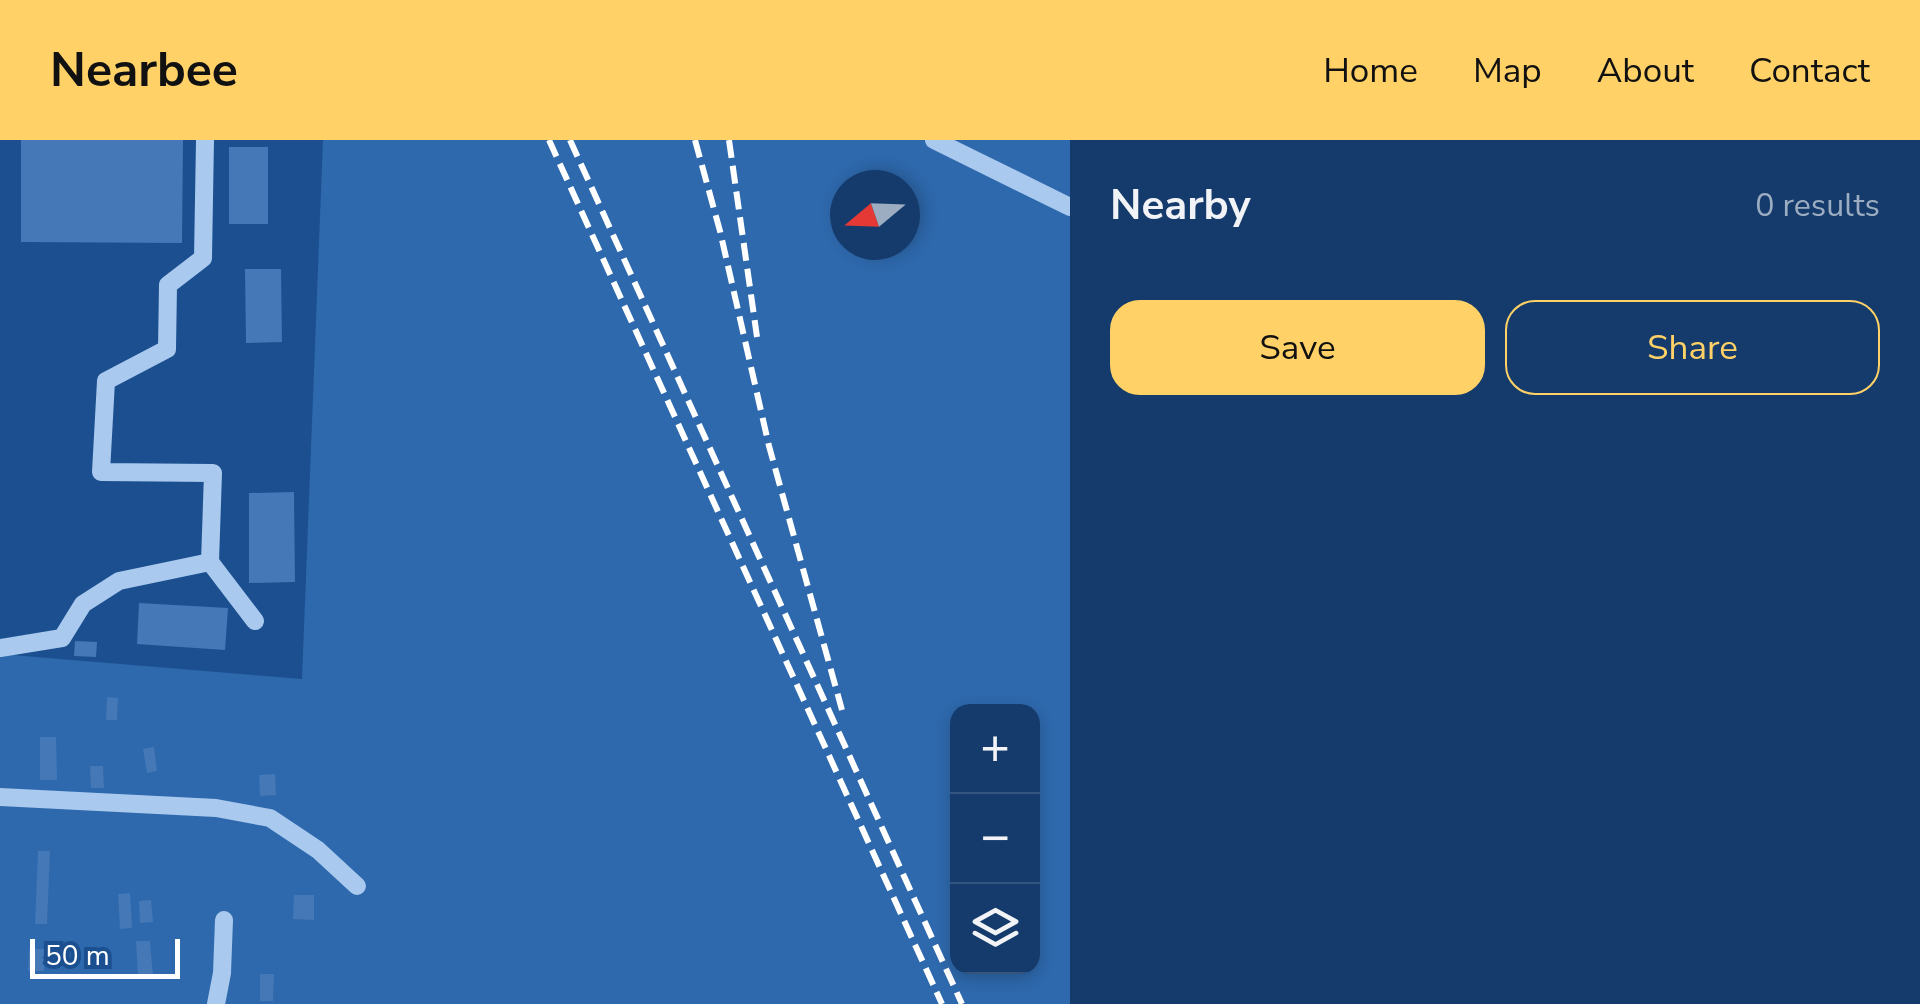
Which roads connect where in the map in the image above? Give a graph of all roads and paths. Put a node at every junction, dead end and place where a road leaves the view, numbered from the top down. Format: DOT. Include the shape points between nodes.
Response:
graph roads {
  1 [pos="205,140"];
  2 [pos="934,140"];
  3 [pos="1070,207"];
  4 [pos="210,562"];
  5 [pos="256,620"];
  6 [pos="0,648"];
  7 [pos="0,797"];
  8 [pos="357,886"];
  9 [pos="224,920"];
  10 [pos="216,1004"];
  1 -- 4 [label="lane" via="203,258 168,285 167,349 106,381 101,472 213,472"];
  2 -- 3 [label="lane"];
  4 -- 5 [label="lane"];
  4 -- 6 [label="lane" via="119,582 83,604 62,638"];
  7 -- 8 [label="lane" via="216,808 270,818"];
  9 -- 10 [label="lane"];
}
